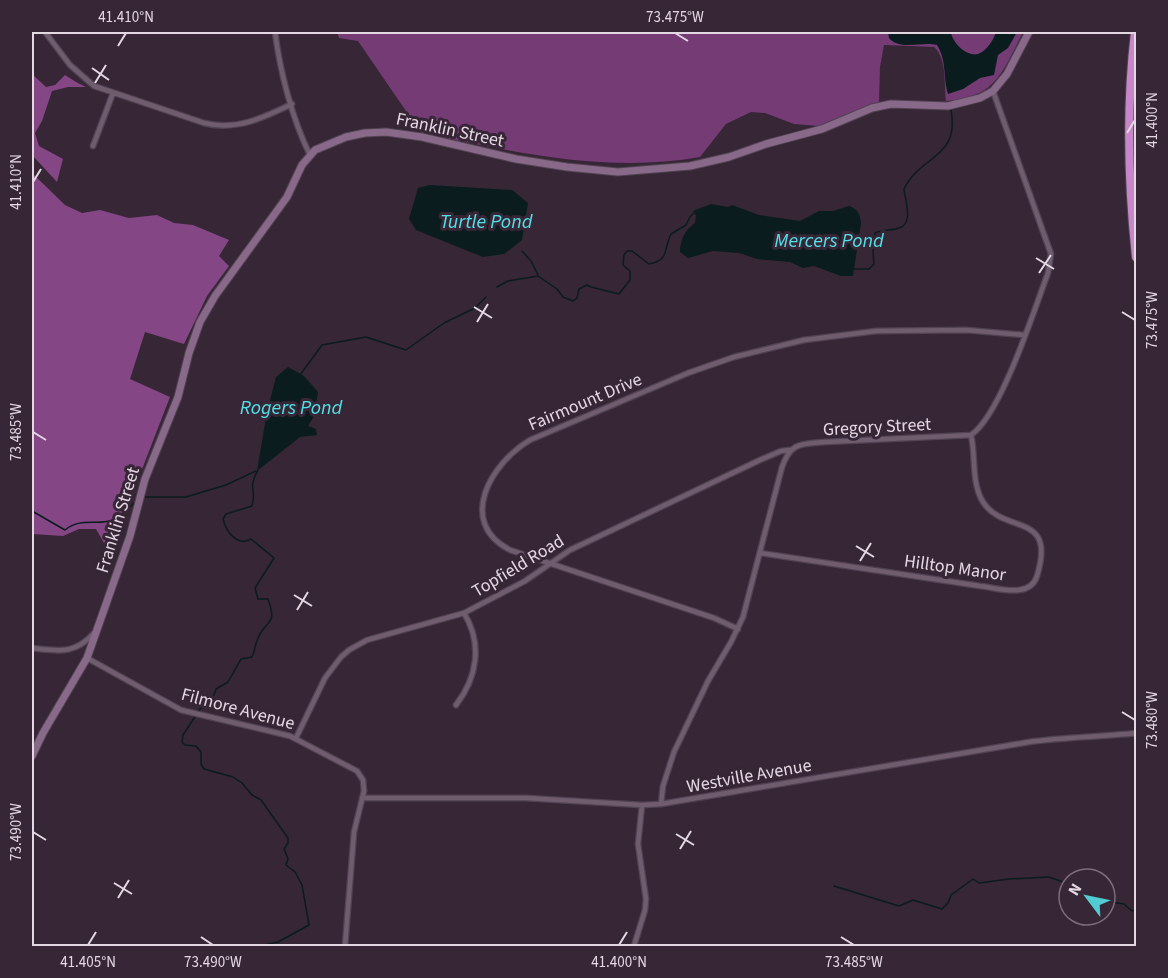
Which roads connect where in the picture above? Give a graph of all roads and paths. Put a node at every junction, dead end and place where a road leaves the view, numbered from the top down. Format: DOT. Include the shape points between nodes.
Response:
graph roads {
  1 [pos="45,32"];
  2 [pos="275,32"];
  3 [pos="1029,32"];
  4 [pos="1135,32"];
  5 [pos="993,91"];
  6 [pos="113,93"];
  7 [pos="292,104"];
  8 [pos="93,146"];
  9 [pos="309,155"];
  10 [pos="1137,257"];
  11 [pos="1025,335"];
  12 [pos="971,435"];
  13 [pos="790,450"];
  14 [pos="760,553"];
  15 [pos="551,563"];
  16 [pos="464,614"];
  17 [pos="738,629"];
  18 [pos="95,632"];
  19 [pos="32,648"];
  20 [pos="87,658"];
  21 [pos="456,705"];
  22 [pos="1137,733"];
  23 [pos="296,738"];
  24 [pos="32,756"];
  25 [pos="362,798"];
  26 [pos="661,804"];
  27 [pos="642,805"];
  28 [pos="345,946"];
  29 [pos="634,946"];
  1 -- 6 [label="street" via="81,76"];
  2 -- 7 [label="street" via="278,58"];
  3 -- 5 [label="main road" via="1007,74"];
  4 -- 10 [label="highway" via="1129,154"];
  5 -- 9 [label="main road, Franklin Street" via="951,106 891,104 872,108 822,129 729,157 646,171 599,171 540,164 386,132 346,137"];
  5 -- 11 [label="street" via="1051,254"];
  6 -- 7 [label="street" via="216,126 252,122"];
  6 -- 8 [label="street"];
  7 -- 9 [label="street"];
  9 -- 18 [label="main road, Franklin Street" via="282,203 200,322 178,397 145,479 130,536"];
  11 -- 12 [label="street" via="990,416"];
  11 -- 15 [label="street, Fairmount Drive" via="885,330 804,340 688,373 530,440 506,458 489,484 482,519 501,546"];
  12 -- 13 [label="street, Gregory Street" via="825,442 802,444"];
  12 -- 14 [label="street, Hilltop Manor" via="981,500 991,511 1034,532 1040,541 1037,574 1027,589"];
  13 -- 14 [label="street"];
  13 -- 15 [label="street, Topfield Road" via="760,460 570,550"];
  14 -- 17 [label="street"];
  15 -- 16 [label="street, Topfield Road"];
  15 -- 17 [label="street, Fairmount Drive"];
  16 -- 21 [label="street" via="473,631 476,658 471,682"];
  16 -- 23 [label="street, Topfield Road" via="371,639 349,650 326,678"];
  17 -- 26 [label="street" via="674,752"];
  18 -- 19 [label="street" via="85,643 70,650"];
  18 -- 20 [label="main road, Franklin Street"];
  20 -- 23 [label="street, Filmore Avenue" via="174,706"];
  20 -- 24 [label="main road, Franklin Street"];
  22 -- 26 [label="street, Westville Avenue" via="1055,738"];
  23 -- 25 [label="street, Filmore Avenue" via="357,771 364,785"];
  25 -- 27 [label="street, Westville Avenue" via="526,798"];
  25 -- 28 [label="street" via="354,832"];
  26 -- 27 [label="street, Westville Avenue"];
  27 -- 29 [label="street" via="638,844 646,899"];
}
